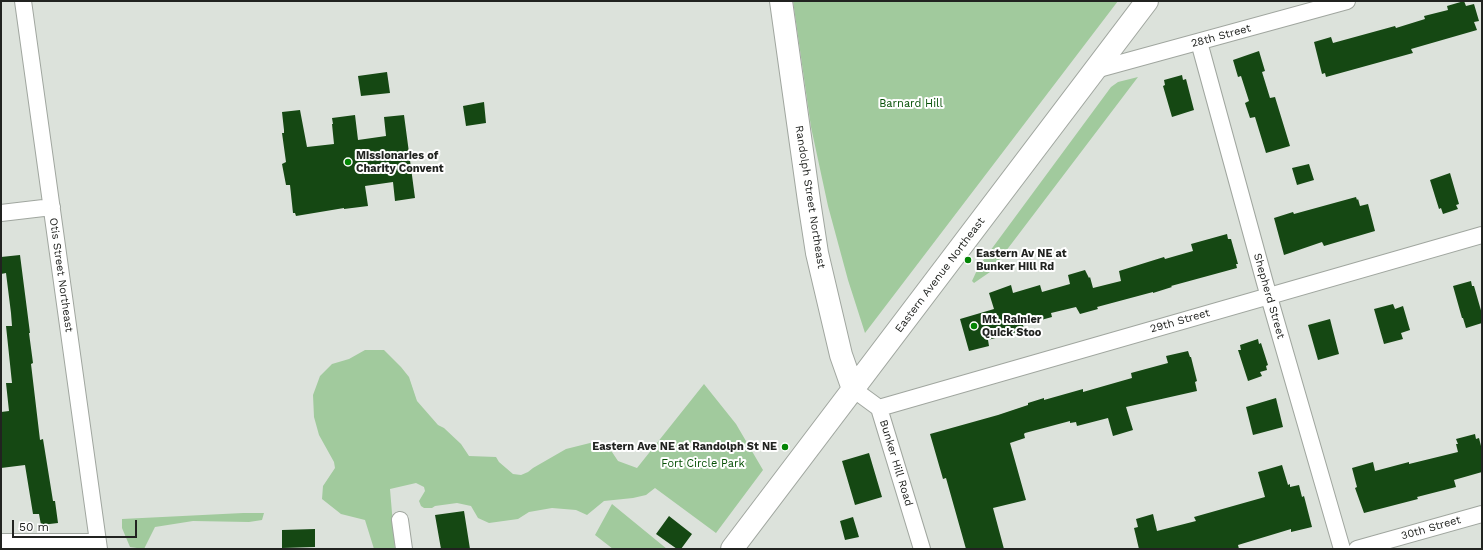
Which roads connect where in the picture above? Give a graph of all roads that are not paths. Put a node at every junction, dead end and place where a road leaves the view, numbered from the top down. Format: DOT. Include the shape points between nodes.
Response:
graph roads {
  1 [pos="23,1"];
  2 [pos="781,1"];
  3 [pos="1147,1"];
  4 [pos="1347,1"];
  5 [pos="1199,42"];
  6 [pos="1095,70"];
  7 [pos="52,207"];
  8 [pos="1,213"];
  9 [pos="1482,235"];
  10 [pos="1269,296"];
  11 [pos="853,389"];
  12 [pos="879,408"];
  13 [pos="1482,514"];
  14 [pos="400,520"];
  15 [pos="1,542"];
  16 [pos="99,545"];
  17 [pos="404,549"];
  18 [pos="732,549"];
  19 [pos="922,549"];
  20 [pos="1342,549"];
  21 [pos="1358,549"];
  1 -- 7 [label="street, Otis Street Northeast"];
  2 -- 11 [label="main road, Randolph Street Northeast" via="817,253 841,355"];
  3 -- 6 [label="main road, Eastern Avenue Northeast"];
  4 -- 5 [label="street, 28th Street"];
  5 -- 6 [label="street, 28th Street"];
  5 -- 10 [label="street, Shepherd Street"];
  6 -- 11 [label="main road, Eastern Avenue Northeast"];
  7 -- 8 [label="street"];
  7 -- 16 [label="street, Otis Street Northeast"];
  9 -- 10 [label="street, 29th Street"];
  10 -- 12 [label="street, 29th Street"];
  10 -- 20 [label="street, Shepherd Street"];
  11 -- 12 [label="street, Bunker Hill Road"];
  11 -- 18 [label="main road, Eastern Avenue Northeast"];
  12 -- 19 [label="street, Bunker Hill Road"];
  13 -- 21 [label="street, 30th Street"];
  14 -- 17 [label="street"];
  15 -- 16 [label="street"];
}
